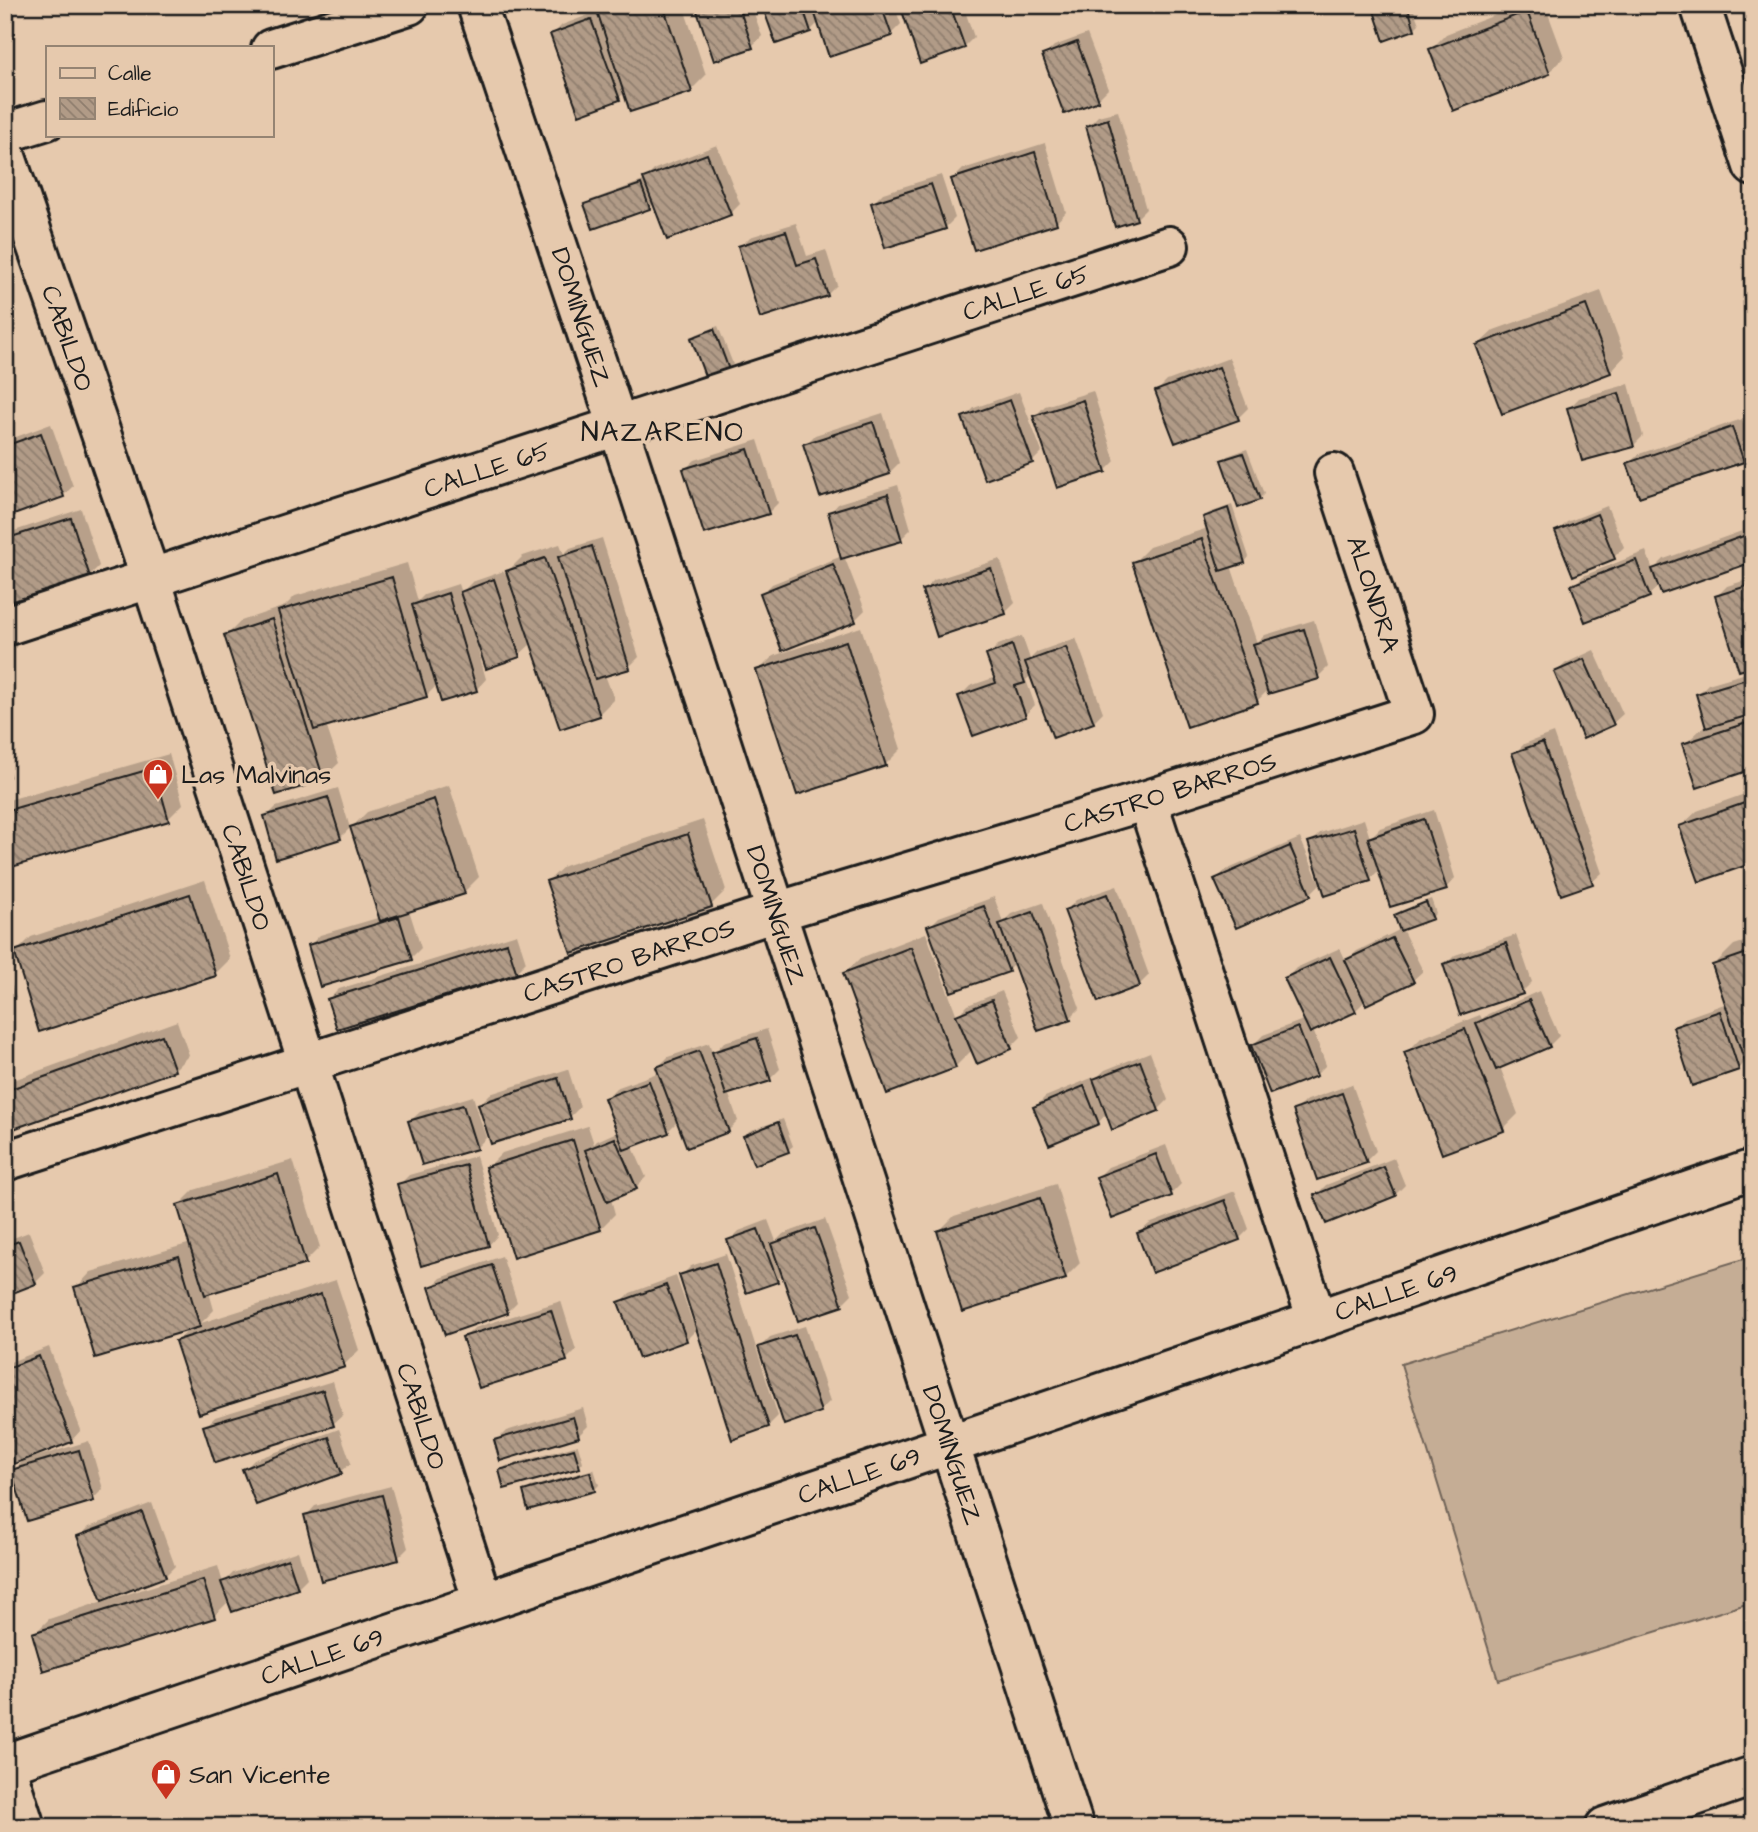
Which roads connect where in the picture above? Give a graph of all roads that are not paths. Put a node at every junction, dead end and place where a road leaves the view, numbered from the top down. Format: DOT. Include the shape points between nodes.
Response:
graph roads {
  1 [pos="409,5"];
  2 [pos="477,5"];
  3 [pos="1700,5"];
  4 [pos="273,48"];
  5 [pos="46,120"];
  6 [pos="5,133"];
  7 [pos="5,153"];
  8 [pos="1753,166"];
  9 [pos="1169,246"];
  10 [pos="618,426"];
  11 [pos="1334,473"];
  12 [pos="151,579"];
  13 [pos="5,626"];
  14 [pos="1414,714"];
  15 [pos="1147,800"];
  16 [pos="776,912"];
  17 [pos="307,1063"];
  18 [pos="5,1161"];
  19 [pos="1753,1169"];
  20 [pos="1317,1320"];
  21 [pos="950,1444"];
  22 [pos="483,1602"];
  23 [pos="5,1765"];
  24 [pos="1753,1776"];
  25 [pos="1703,1811"];
  26 [pos="25,1827"];
  27 [pos="1074,1827"];
  28 [pos="1605,1827"];
  1 -- 4 [label="street"];
  2 -- 10 [label="street, DOMÍNGUEZ"];
  3 -- 8 [label="street"];
  5 -- 6 [label="street"];
  7 -- 12 [label="street, CABILDO"];
  9 -- 10 [label="street, CALLE 65"];
  10 -- 12 [label="street, CALLE 65"];
  10 -- 16 [label="street, DOMÍNGUEZ"];
  11 -- 14 [label="street, ALONDRA"];
  12 -- 13 [label="street, CALLE 65"];
  12 -- 17 [label="street, CABILDO"];
  14 -- 15 [label="street, CASTRO BARROS"];
  15 -- 16 [label="street, CASTRO BARROS"];
  15 -- 20 [label="street"];
  16 -- 17 [label="street, CASTRO BARROS"];
  16 -- 21 [label="street, DOMÍNGUEZ"];
  17 -- 18 [label="street, CASTRO BARROS"];
  17 -- 22 [label="street, CABILDO"];
  19 -- 20 [label="street, CALLE 69"];
  20 -- 21 [label="street, CALLE 69"];
  21 -- 22 [label="street, CALLE 69"];
  21 -- 27 [label="street, DOMÍNGUEZ"];
  22 -- 23 [label="street, CALLE 69"];
  23 -- 26 [label="street"];
  24 -- 25 [label="street"];
  25 -- 28 [label="street"];
}
